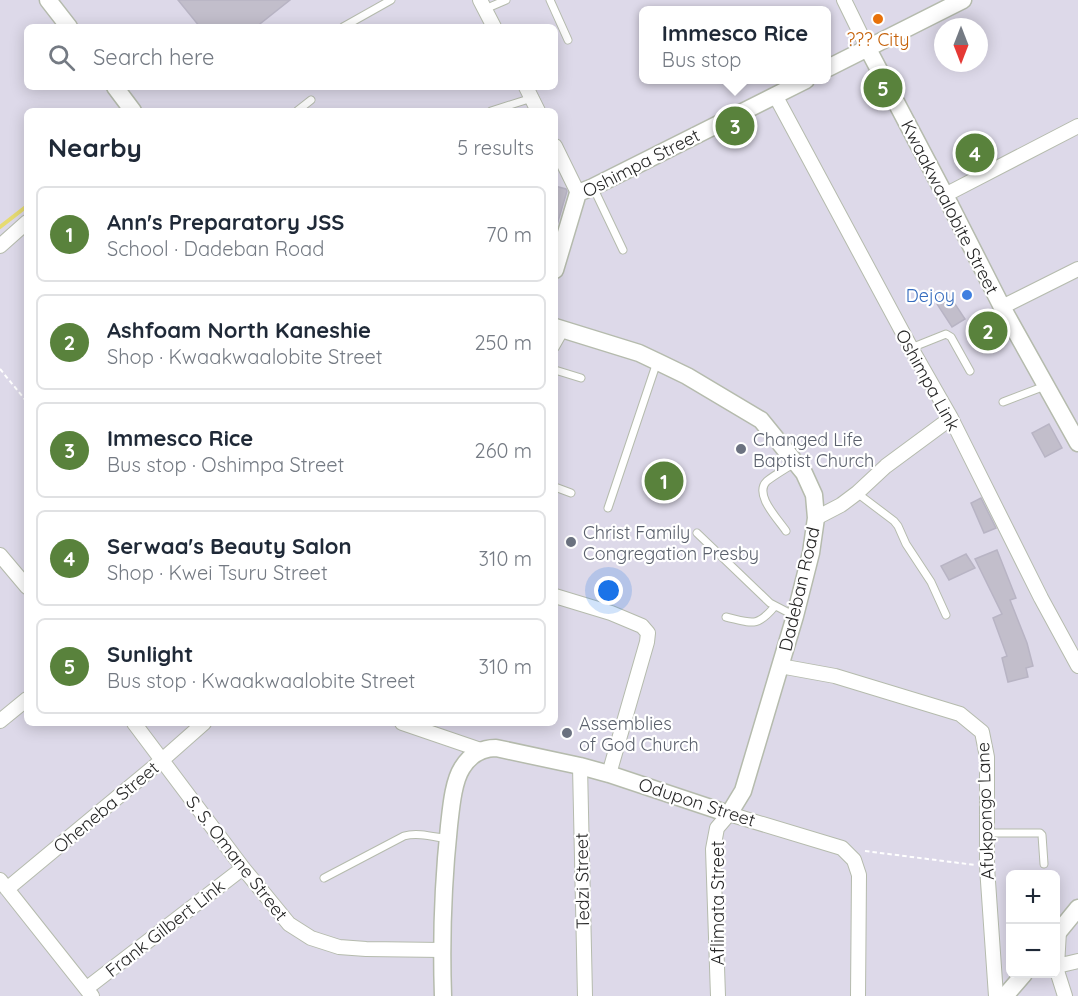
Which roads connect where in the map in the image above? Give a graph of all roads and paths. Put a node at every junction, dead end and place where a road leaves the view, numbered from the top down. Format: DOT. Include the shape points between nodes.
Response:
graph roads {
  1 [pos="48,0"];
  2 [pos="391,0"];
  3 [pos="506,0"];
  4 [pos="550,0"];
  5 [pos="844,0"];
  6 [pos="963,0"];
  7 [pos="482,5"];
  8 [pos="67,24"];
  9 [pos="348,24"];
  10 [pos="492,24"];
  11 [pos="568,40"];
  12 [pos="868,49"];
  13 [pos="831,67"];
  14 [pos="798,84"];
  15 [pos="117,90"];
  16 [pos="529,92"];
  17 [pos="775,95"];
  18 [pos="311,100"];
  19 [pos="132,108"];
  20 [pos="301,108"];
  21 [pos="497,108"];
  22 [pos="537,108"];
  23 [pos="1078,126"];
  24 [pos="558,150"];
  25 [pos="585,190"];
  26 [pos="945,195"];
  27 [pos="24,225"];
  28 [pos="0,246"];
  29 [pos="623,250"];
  30 [pos="558,262"];
  31 [pos="1078,268"];
  32 [pos="1002,307"];
  33 [pos="560,329"];
  34 [pos="911,348"];
  35 [pos="658,362"];
  36 [pos="0,369"];
  37 [pos="558,371"];
  38 [pos="970,371"];
  39 [pos="581,378"];
  40 [pos="1045,386"];
  41 [pos="24,398"];
  42 [pos="1003,402"];
  43 [pos="951,418"];
  44 [pos="1077,437"];
  45 [pos="796,462"];
  46 [pos="558,488"];
  47 [pos="571,493"];
  48 [pos="857,493"];
  49 [pos="608,508"];
  50 [pos="816,518"];
  51 [pos="786,531"];
  52 [pos="697,532"];
  53 [pos="0,555"];
  54 [pos="24,583"];
  55 [pos="558,597"];
  56 [pos="775,606"];
  57 [pos="946,615"];
  58 [pos="795,616"];
  59 [pos="726,617"];
  60 [pos="780,666"];
  61 [pos="1078,666"];
  62 [pos="24,701"];
  63 [pos="0,721"];
  64 [pos="136,726"];
  65 [pos="201,726"];
  66 [pos="411,726"];
  67 [pos="481,750"];
  68 [pos="161,761"];
  69 [pos="580,766"];
  70 [pos="609,774"];
  71 [pos="729,814"];
  72 [pos="987,833"];
  73 [pos="448,839"];
  74 [pos="865,851"];
  75 [pos="1044,864"];
  76 [pos="987,867"];
  77 [pos="243,868"];
  78 [pos="324,878"];
  79 [pos="4,884"];
  80 [pos="1078,908"];
  81 [pos="1060,929"];
  82 [pos="442,950"];
  83 [pos="1078,961"];
  84 [pos="1060,965"];
  85 [pos="1021,978"];
  86 [pos="1059,978"];
  87 [pos="89,992"];
  88 [pos="443,996"];
  89 [pos="585,996"];
  90 [pos="718,996"];
  91 [pos="858,996"];
  92 [pos="996,996"];
  93 [pos="1005,996"];
  94 [pos="1065,996"];
  1 -- 8 [label="street"];
  2 -- 9 [label="lane"];
  3 -- 7 [label="lane"];
  4 -- 11 [label="lane"];
  5 -- 12 [label="street, Kwaakwaalobite Street"];
  6 -- 12 [label="street"];
  7 -- 10 [label="street"];
  12 -- 13 [label="street"];
  12 -- 26 [label="street, Kwaakwaalobite Street"];
  14 -- 17 [label="street, Oshimpa Street"];
  15 -- 19 [label="street"];
  16 -- 21 [label="lane"];
  16 -- 22 [label="street"];
  17 -- 25 [label="street, Oshimpa Street"];
  17 -- 34 [label="street, Oshimpa Link"];
  18 -- 20 [label="lane"];
  23 -- 26 [label="street"];
  24 -- 25 [label="street"];
  25 -- 29 [label="lane"];
  25 -- 30 [label="street, Oshimpa Street"];
  26 -- 32 [label="street, Kwaakwaalobite Street"];
  27 -- 28 [label="street"];
  31 -- 32 [label="street"];
  32 -- 40 [label="street, Kwaakwaalobite Street"];
  33 -- 35 [label="street, Dadeban Road"];
  34 -- 38 [label="lane" via="946,334"];
  34 -- 43 [label="street, Oshimpa Link"];
  35 -- 45 [label="street, Dadeban Road" via="761,420"];
  35 -- 49 [label="lane"];
  36 -- 41 [label="path"];
  37 -- 39 [label="lane"];
  40 -- 42 [label="lane"];
  40 -- 44 [label="street, Kwaakwaalobite Street"];
  43 -- 48 [label="street" via="886,466"];
  43 -- 61 [label="street, Oshimpa Link"];
  45 -- 50 [label="street, Dadeban Road" via="814,495"];
  45 -- 51 [label="lane" via="762,489 764,499"];
  46 -- 47 [label="lane"];
  48 -- 50 [label="street"];
  48 -- 57 [label="lane" via="898,526"];
  50 -- 58 [label="street, Dadeban Road"];
  52 -- 56 [label="lane"];
  53 -- 54 [label="street"];
  55 -- 70 [label="street" via="611,613 642,626 648,633"];
  56 -- 58 [label="lane"];
  56 -- 59 [label="lane" via="756,622"];
  58 -- 60 [label="street, Dadeban Road"];
  60 -- 71 [label="street, Dadeban Road" via="743,791"];
  60 -- 72 [label="street, Afukpongo Lane" via="836,676 960,714 982,732 987,757"];
  62 -- 63 [label="street"];
  64 -- 68 [label="street, S. S. Omane Street"];
  65 -- 68 [label="street, Oheneba Street"];
  66 -- 67 [label="street, Odupon Street"];
  67 -- 69 [label="street, Odupon Street" via="496,748"];
  67 -- 73 [label="street" via="462,768 458,778"];
  68 -- 77 [label="street, S. S. Omane Street"];
  68 -- 79 [label="street, Oheneba Street"];
  69 -- 70 [label="street, Odupon Street"];
  69 -- 89 [label="street, Tedzi Street"];
  70 -- 71 [label="street, Odupon Street"];
  71 -- 90 [label="street, Aflimata Street" via="717,828 713,849"];
  71 -- 91 [label="street, Odupon Street" via="842,848 854,860 859,875"];
  72 -- 75 [label="lane" via="1040,832"];
  72 -- 76 [label="street, Afukpongo Lane"];
  73 -- 78 [label="lane" via="404,836"];
  73 -- 82 [label="street"];
  74 -- 76 [label="path"];
  76 -- 92 [label="street, Afukpongo Lane"];
  77 -- 82 [label="street, S. S. Omane Street" via="289,924 311,938 339,947"];
  77 -- 87 [label="street, Frank Gilbert Link"];
  79 -- 87 [label="street"];
  80 -- 81 [label="street"];
  82 -- 88 [label="street"];
  83 -- 84 [label="street"];
  85 -- 93 [label="street"];
  86 -- 94 [label="street"];
}
